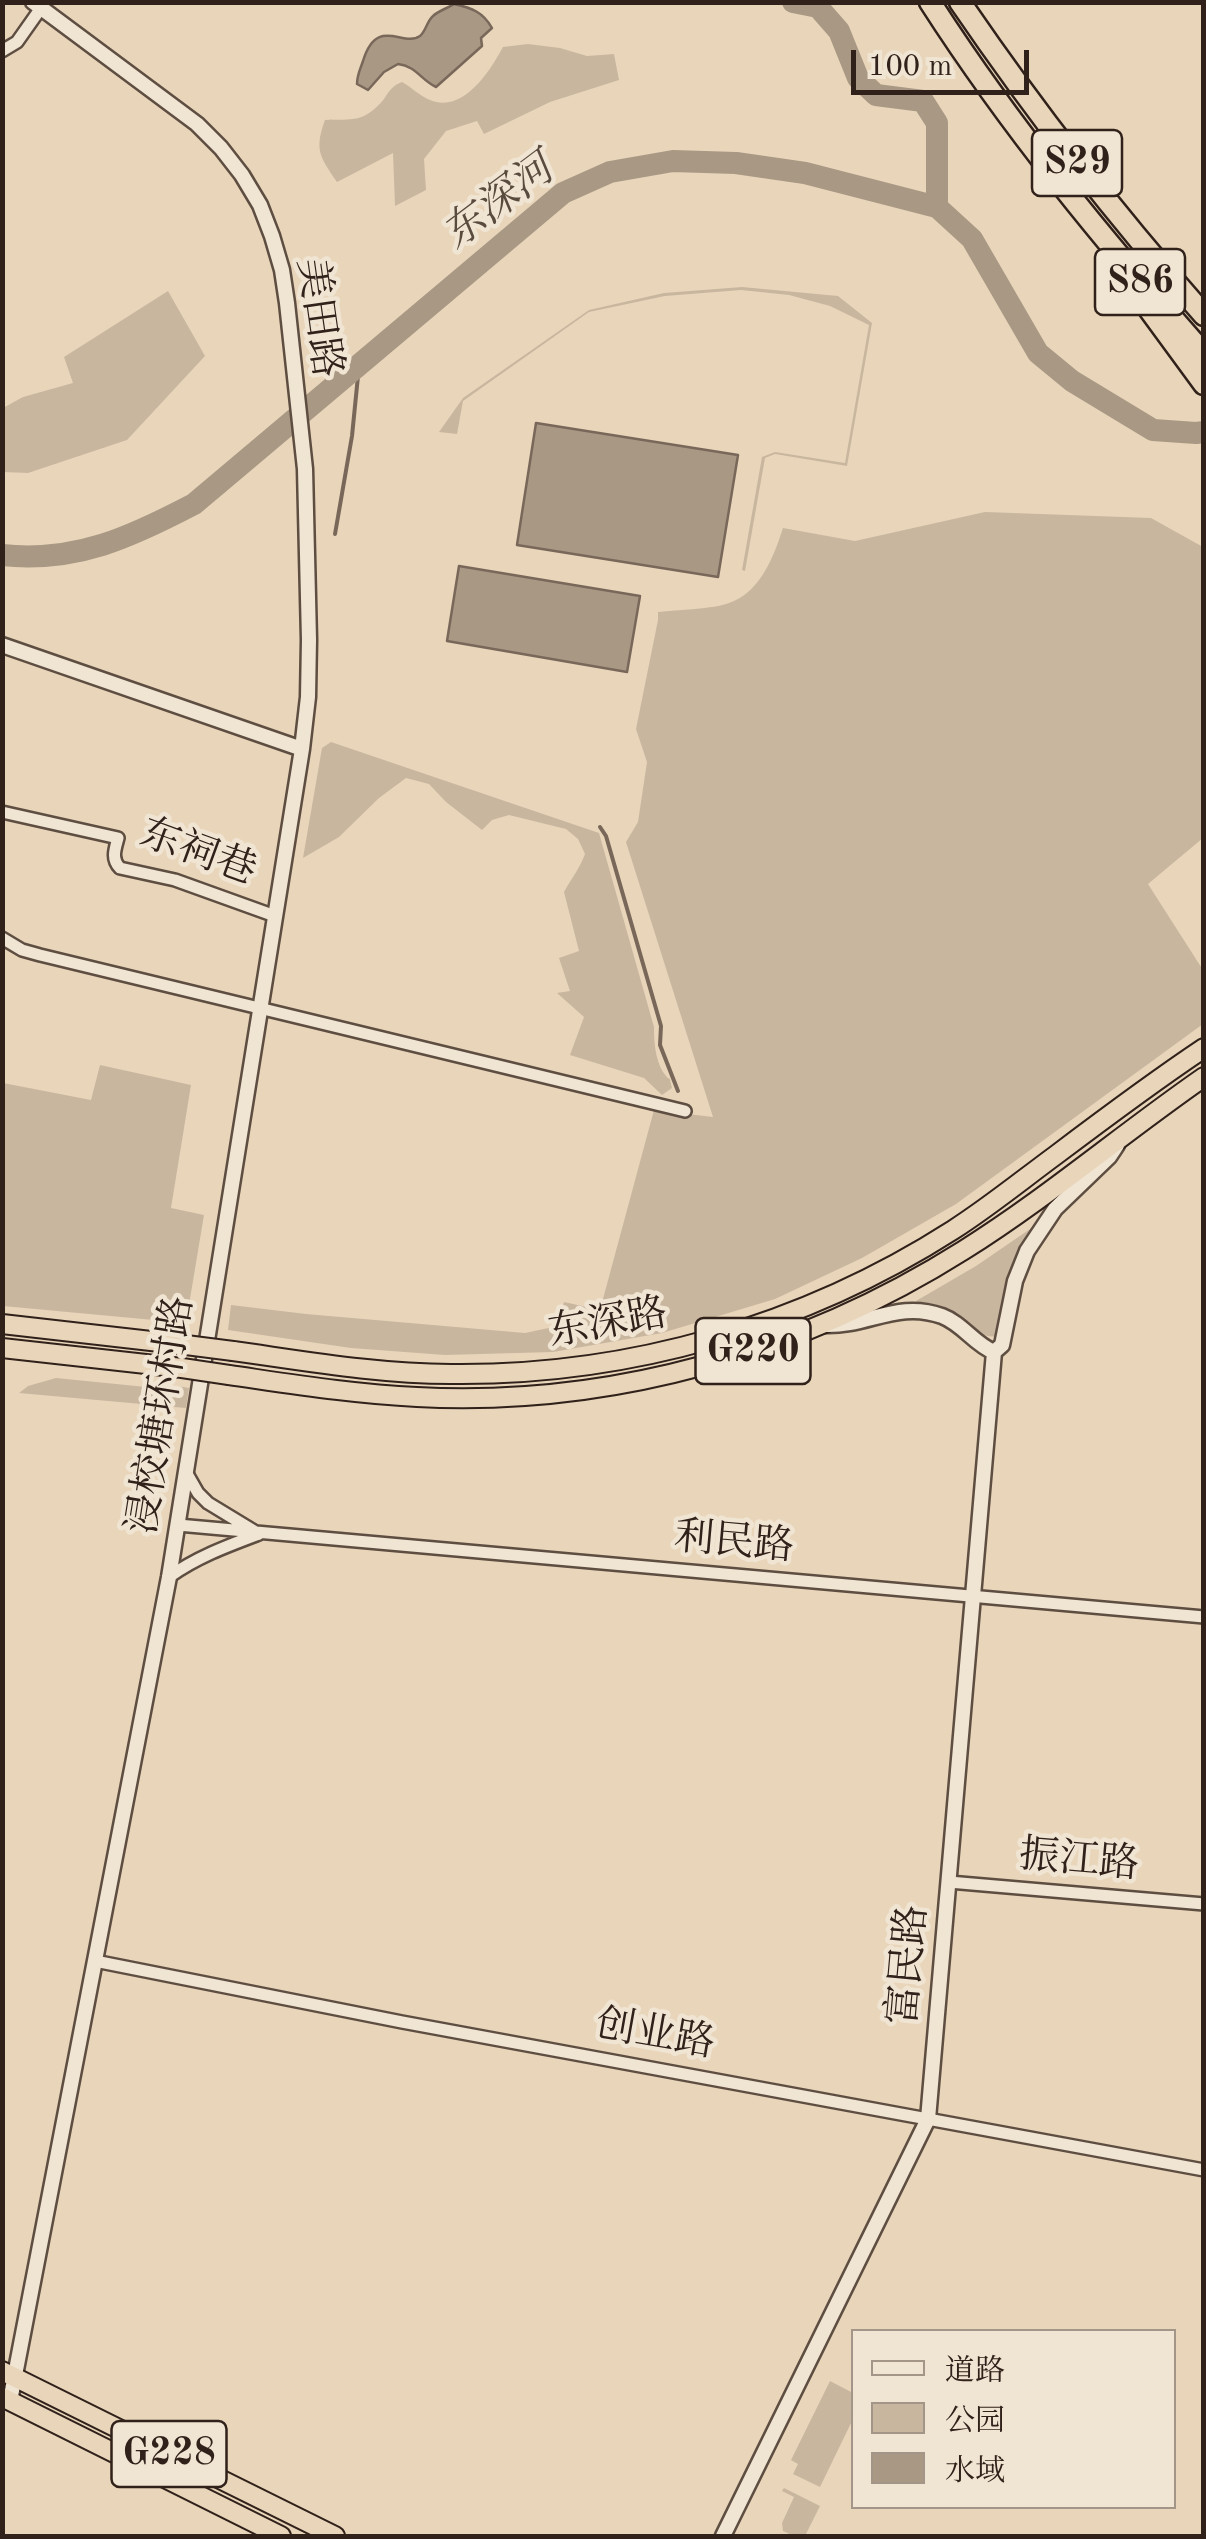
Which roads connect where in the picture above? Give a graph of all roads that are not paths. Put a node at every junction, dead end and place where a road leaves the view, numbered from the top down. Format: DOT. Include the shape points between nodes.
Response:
graph roads {
  1 [pos="930,2"];
  2 [pos="960,2"];
  3 [pos="37,5"];
  4 [pos="2,51"];
  5 [pos="1079,209"];
  6 [pos="1204,315"];
  7 [pos="1204,354"];
  8 [pos="1204,384"];
  9 [pos="2,645"];
  10 [pos="302,749"];
  11 [pos="2,812"];
  12 [pos="276,916"];
  13 [pos="2,938"];
  14 [pos="260,1010"];
  15 [pos="1204,1048"];
  16 [pos="1204,1077"];
  17 [pos="685,1111"];
  18 [pos="1124,1135"];
  19 [pos="2,1324"];
  20 [pos="824,1325"];
  21 [pos="2,1348"];
  22 [pos="994,1352"];
  23 [pos="186,1472"];
  24 [pos="178,1526"];
  25 [pos="260,1534"];
  26 [pos="169,1577"];
  27 [pos="973,1596"];
  28 [pos="1204,1617"];
  29 [pos="949,1882"];
  30 [pos="1204,1904"];
  31 [pos="95,1961"];
  32 [pos="928,2119"];
  33 [pos="1204,2170"];
  34 [pos="8,2374"];
  35 [pos="6,2399"];
  36 [pos="281,2536"];
  37 [pos="335,2536"];
  38 [pos="722,2536"];
  1 -- 5 [label="highway, S29"];
  2 -- 6 [label="highway, S29" via="1060,142"];
  3 -- 4 [label="street" via="16,42"];
  3 -- 10 [label="street, 美田路" via="197,124 242,175 272,236 292,338 305,469 309,670"];
  5 -- 7 [label="highway, S86"];
  5 -- 8 [label="highway, S29"];
  9 -- 10 [label="street"];
  10 -- 12 [label="street, 浸校塘环村路"];
  11 -- 12 [label="street, 东祠巷" via="118,838 114,857 120,868"];
  12 -- 14 [label="street, 浸校塘环村路"];
  13 -- 14 [label="street" via="40,956"];
  14 -- 17 [label="street"];
  14 -- 23 [label="street, 浸校塘环村路"];
  15 -- 19 [label="highway, 东深路 / G220, bridge" via="928,1245 843,1291 754,1326 634,1358 512,1373 388,1371"];
  16 -- 18 [label="highway, 东深路 / G220"];
  18 -- 20 [label="highway, 东深路 / G220" via="968,1248"];
  18 -- 22 [label="street, 富民路" via="1026,1250 1002,1346"];
  20 -- 21 [label="highway, 东深路 / G220, bridge" via="608,1387 481,1398 356,1392"];
  20 -- 22 [label="street" via="928,1312"];
  22 -- 27 [label="street, 富民路"];
  23 -- 24 [label="street, 浸校塘环村路"];
  23 -- 25 [label="street, 利民路" via="198,1494"];
  24 -- 25 [label="street, 利民路"];
  24 -- 26 [label="street, 浸校塘环村路"];
  25 -- 26 [label="street, 利民路" via="210,1552"];
  25 -- 27 [label="street, 利民路"];
  26 -- 31 [label="street, 浸校塘环村路"];
  27 -- 28 [label="street, 利民路"];
  27 -- 29 [label="street, 富民路"];
  29 -- 30 [label="street, 振江路"];
  29 -- 32 [label="street, 富民路"];
  31 -- 32 [label="street, 创业路"];
  31 -- 34 [label="street, 浸校塘环村路"];
  32 -- 33 [label="street, 创业路"];
  32 -- 38 [label="street, 富民路"];
  34 -- 35 [label="street, 浸校塘环村路"];
  34 -- 37 [label="highway, G228"];
  35 -- 36 [label="highway, G228"];
}
